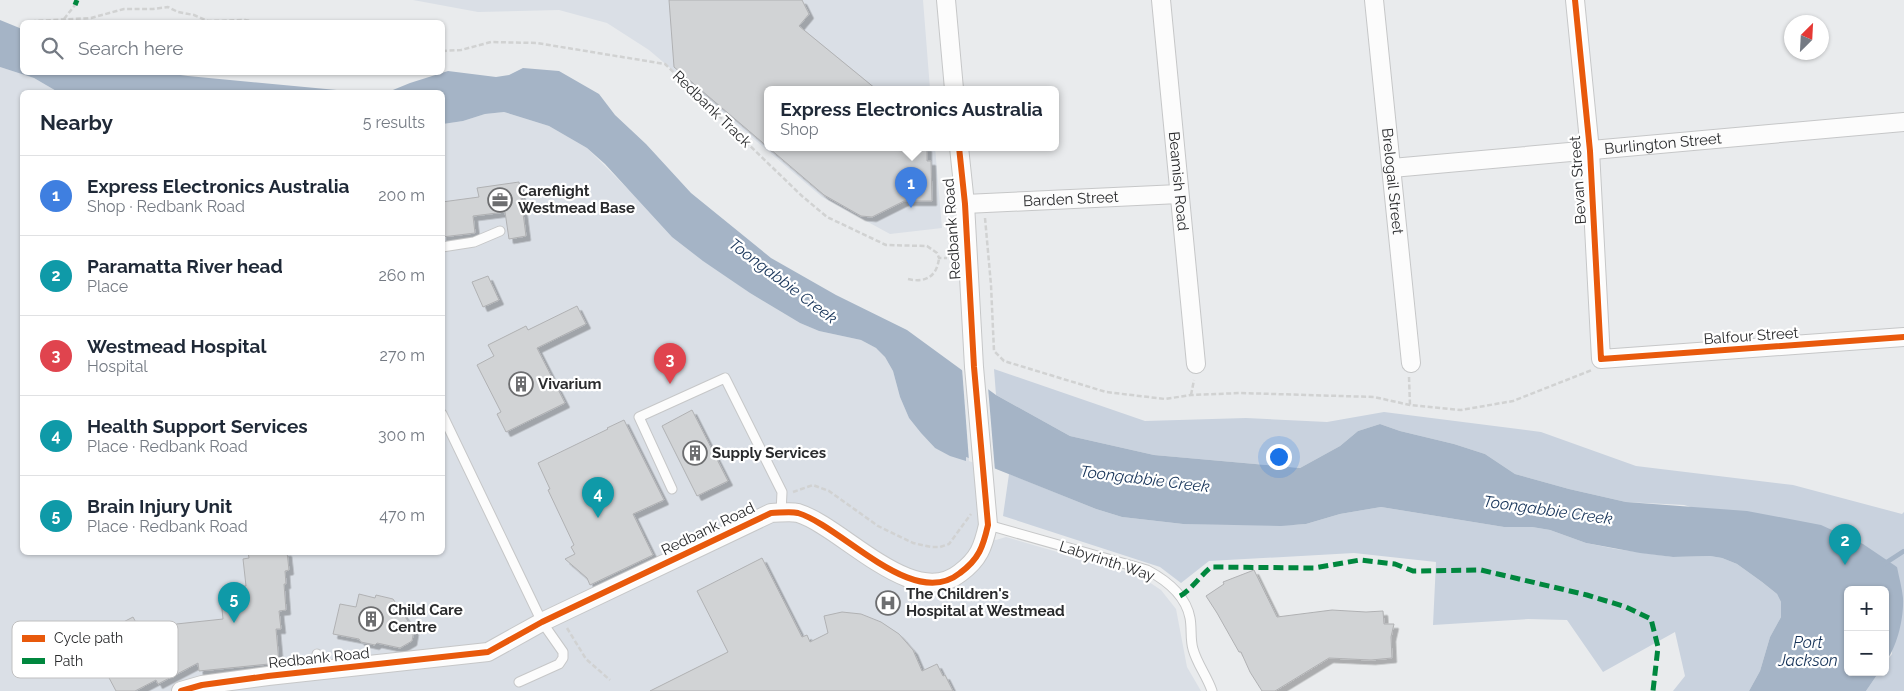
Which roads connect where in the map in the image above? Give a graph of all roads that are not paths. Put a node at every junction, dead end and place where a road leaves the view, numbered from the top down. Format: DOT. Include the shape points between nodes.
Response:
graph roads {
  1 [pos="946,0"];
  2 [pos="1161,0"];
  3 [pos="1374,0"];
  4 [pos="1576,0"];
  5 [pos="954,86"];
  6 [pos="1904,122"];
  7 [pos="1590,150"];
  8 [pos="959,151"];
  9 [pos="1392,168"];
  10 [pos="1178,194"];
  11 [pos="964,204"];
  12 [pos="500,231"];
  13 [pos="445,247"];
  14 [pos="1904,337"];
  15 [pos="1601,359"];
  16 [pos="1411,363"];
  17 [pos="1196,364"];
  18 [pos="445,420"];
  19 [pos="672,490"];
  20 [pos="781,513"];
  21 [pos="988,525"];
  22 [pos="542,622"];
  23 [pos="317,654"];
  24 [pos="321,671"];
  25 [pos="519,682"];
  26 [pos="180,691"];
  27 [pos="1212,691"];
  1 -- 5 [label="street"];
  2 -- 10 [label="street, Beamish Road"];
  3 -- 9 [label="street, Brelogail Street"];
  4 -- 7 [label="street, Bevan Street"];
  6 -- 7 [label="street, Burlington Street"];
  7 -- 9 [label="street, Burlington Street"];
  7 -- 15 [label="street, Bevan Street"];
  8 -- 11 [label="street, Redbank Road"];
  9 -- 16 [label="street, Brelogail Street"];
  10 -- 11 [label="street, Barden Street"];
  10 -- 17 [label="street, Beamish Road"];
  11 -- 21 [label="street, Redbank Road"];
  12 -- 13 [label="lane" via="474,242"];
  14 -- 15 [label="street, Balfour Street"];
  18 -- 22 [label="lane"];
  19 -- 20 [label="lane" via="640,417 725,378 782,492"];
  20 -- 21 [label="street, Redbank Road" via="797,513 821,524 908,578 934,584 954,578 967,568 982,549"];
  20 -- 22 [label="street, Redbank Road" via="771,513"];
  21 -- 27 [label="lane, Labyrinth Way" via="1147,570 1170,584 1190,616 1192,647"];
  22 -- 24 [label="street, Redbank Road" via="488,652"];
  22 -- 25 [label="lane" via="563,652 563,658 553,668"];
  23 -- 24 [label="lane"];
  24 -- 26 [label="street, Redbank Road" via="202,685"];
}
